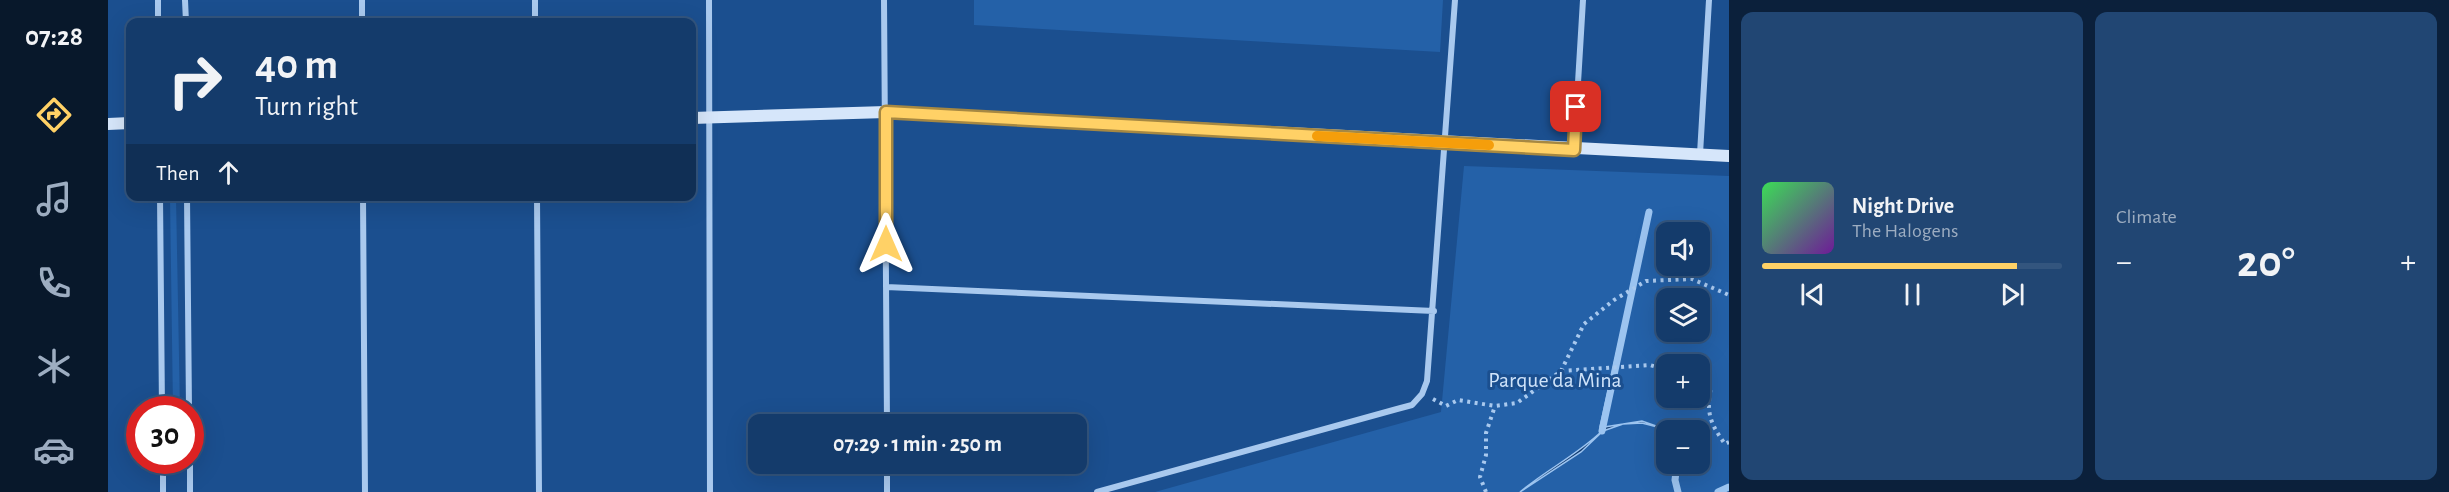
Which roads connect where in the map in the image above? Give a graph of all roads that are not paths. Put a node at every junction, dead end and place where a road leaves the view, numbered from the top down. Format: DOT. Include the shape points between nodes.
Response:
graph roads {
  1 [pos="158,0"];
  2 [pos="185,0"];
  3 [pos="362,0"];
  4 [pos="535,0"];
  5 [pos="709,0"];
  6 [pos="884,0"];
  7 [pos="1455,0"];
  8 [pos="1583,0"];
  9 [pos="1709,0"];
  10 [pos="158,18"];
  11 [pos="186,18"];
  12 [pos="362,18"];
  13 [pos="535,18"];
  14 [pos="886,112"];
  15 [pos="696,118"];
  16 [pos="710,118"];
  17 [pos="126,123"];
  18 [pos="108,124"];
  19 [pos="1447,143"];
  20 [pos="1574,150"];
  21 [pos="1700,154"];
  22 [pos="1729,156"];
  23 [pos="160,201"];
  24 [pos="187,201"];
  25 [pos="363,201"];
  26 [pos="537,201"];
  27 [pos="886,287"];
  28 [pos="1434,311"];
  29 [pos="162,396"];
  30 [pos="189,396"];
  31 [pos="887,414"];
  32 [pos="163,474"];
  33 [pos="190,474"];
  34 [pos="887,474"];
  35 [pos="163,492"];
  36 [pos="190,492"];
  37 [pos="365,492"];
  38 [pos="539,492"];
  39 [pos="710,492"];
  40 [pos="887,492"];
  41 [pos="1096,492"];
  1 -- 10 [label="street"];
  2 -- 11 [label="street"];
  3 -- 12 [label="street"];
  4 -- 13 [label="street"];
  5 -- 16 [label="street"];
  6 -- 14 [label="street"];
  7 -- 19 [label="street"];
  8 -- 20 [label="street"];
  9 -- 21 [label="street"];
  14 -- 16 [label="street"];
  14 -- 19 [label="street"];
  14 -- 27 [label="street"];
  15 -- 16 [label="street"];
  16 -- 39 [label="street"];
  17 -- 18 [label="street"];
  19 -- 20 [label="street"];
  19 -- 28 [label="street"];
  20 -- 21 [label="street"];
  21 -- 22 [label="street"];
  23 -- 29 [label="street"];
  24 -- 30 [label="street"];
  25 -- 37 [label="street"];
  26 -- 38 [label="street"];
  27 -- 28 [label="street"];
  27 -- 31 [label="street"];
  28 -- 41 [label="street" via="1427,381 1412,405"];
  32 -- 35 [label="street"];
  33 -- 36 [label="street"];
  34 -- 40 [label="street"];
}
